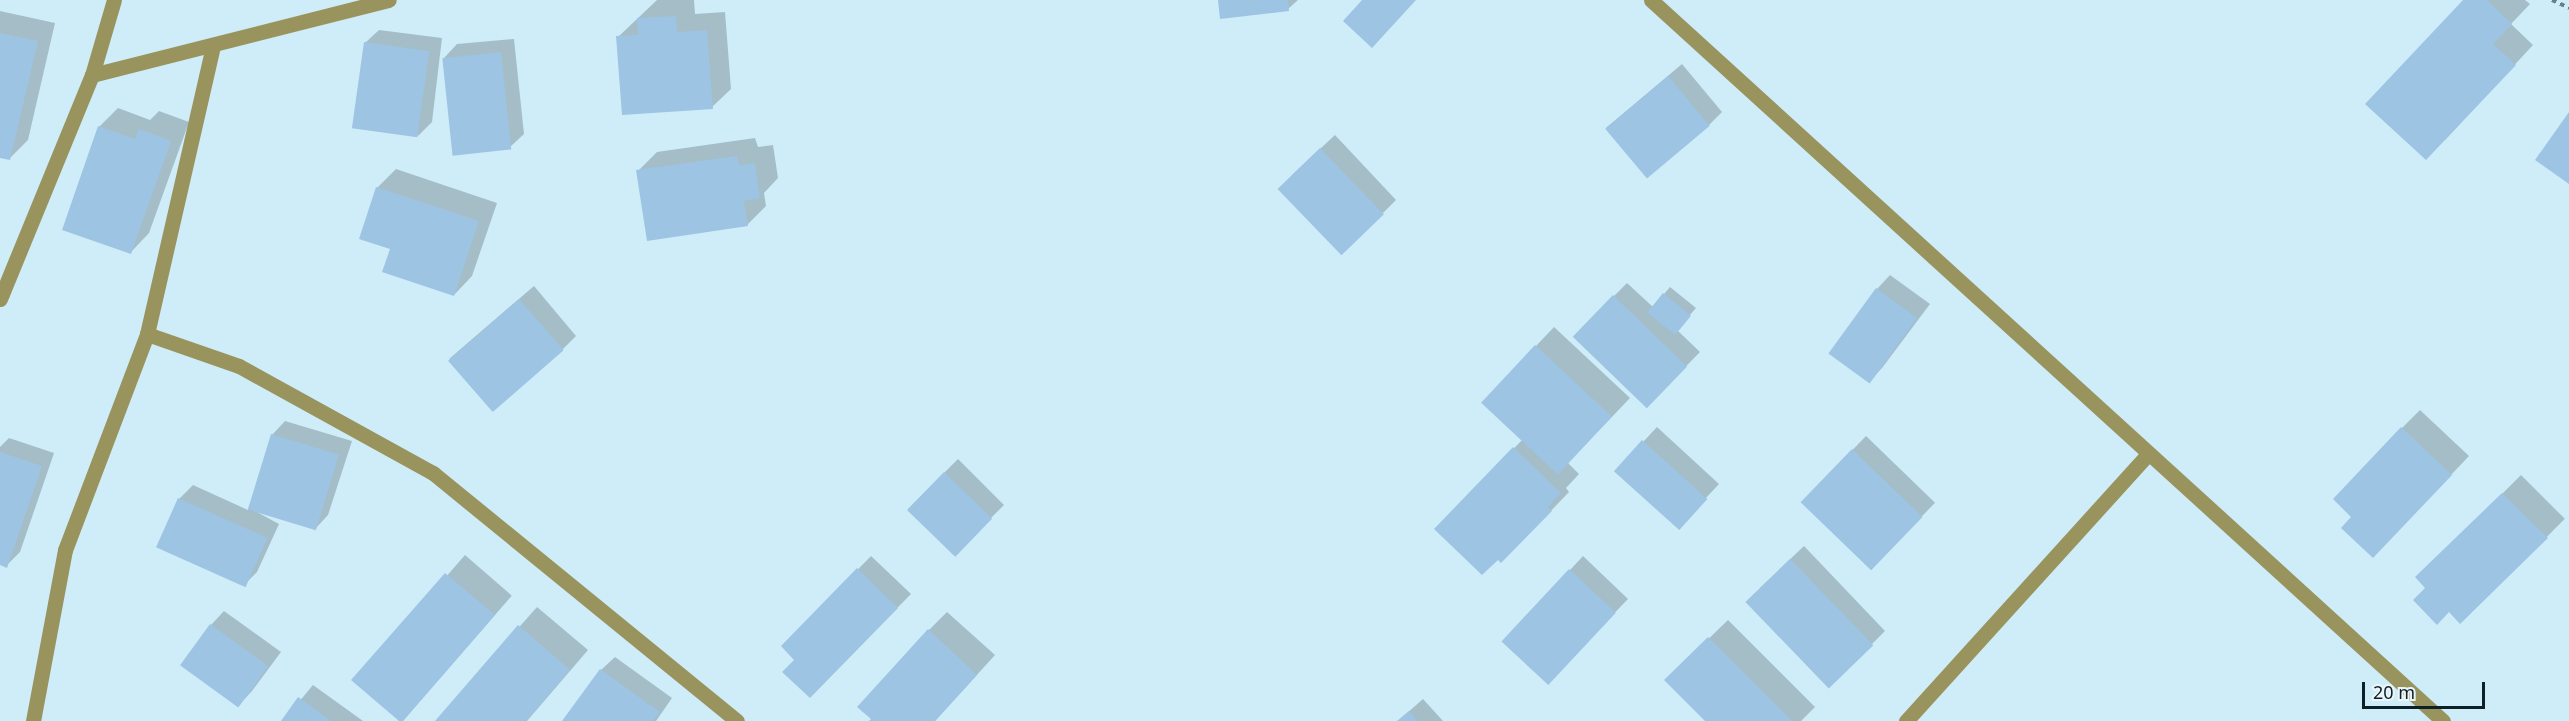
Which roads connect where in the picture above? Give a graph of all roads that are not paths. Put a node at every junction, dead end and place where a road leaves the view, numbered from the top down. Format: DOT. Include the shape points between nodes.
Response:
graph roads {
  1 [pos="114,0"];
  2 [pos="389,0"];
  3 [pos="1651,0"];
  4 [pos="213,45"];
  5 [pos="92,75"];
  6 [pos="0,299"];
  7 [pos="147,334"];
  8 [pos="2148,454"];
  9 [pos="33,721"];
  10 [pos="737,721"];
  11 [pos="1906,721"];
  12 [pos="2443,721"];
  1 -- 5 [label="street"];
  2 -- 4 [label="street"];
  3 -- 8 [label="street"];
  4 -- 5 [label="street"];
  4 -- 7 [label="street"];
  5 -- 6 [label="street"];
  7 -- 9 [label="street" via="65,550"];
  7 -- 10 [label="street" via="239,366 433,473"];
  8 -- 11 [label="street"];
  8 -- 12 [label="street"];
}
